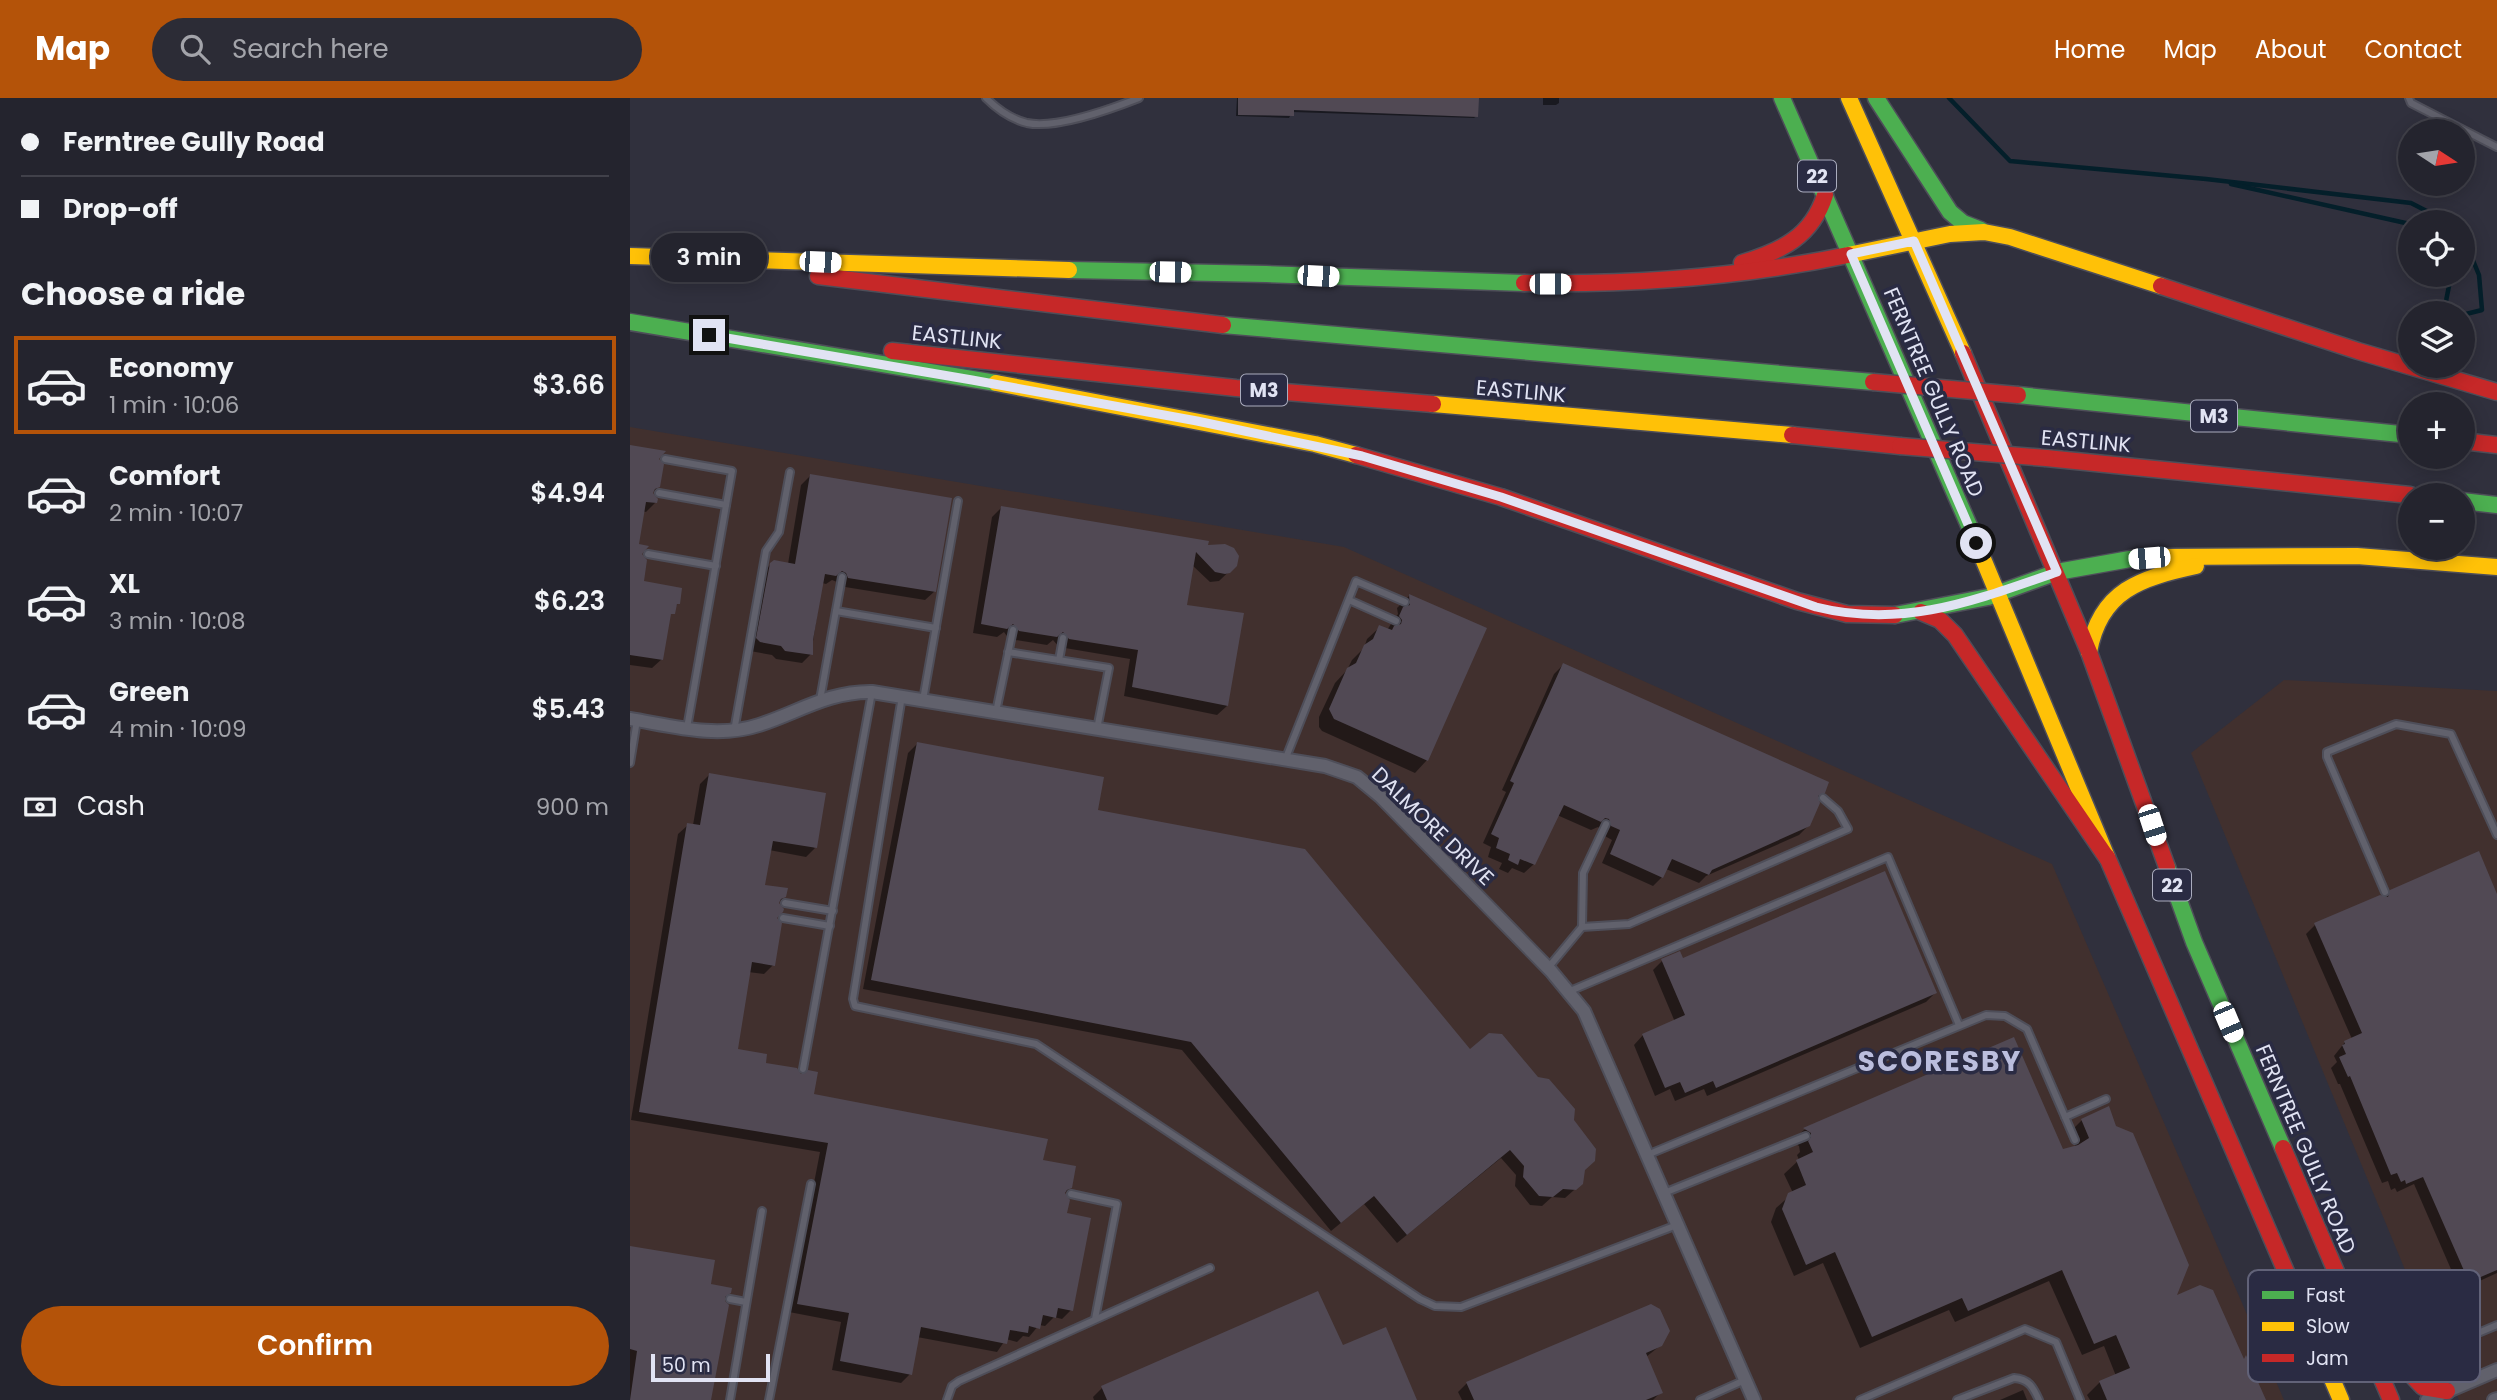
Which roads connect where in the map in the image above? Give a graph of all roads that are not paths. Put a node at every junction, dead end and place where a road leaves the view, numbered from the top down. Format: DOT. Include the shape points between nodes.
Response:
graph roads {
  1 [pos="986,98"];
  2 [pos="1139,98"];
  3 [pos="1782,98"];
  4 [pos="1849,98"];
  5 [pos="1876,98"];
  6 [pos="2409,98"];
  7 [pos="2497,146"];
  8 [pos="1825,195"];
  9 [pos="1984,232"];
  10 [pos="1914,241"];
  11 [pos="1851,254"];
  12 [pos="630,257"];
  13 [pos="1653,279"];
  14 [pos="630,320"];
  15 [pos="2497,392"];
  16 [pos="2398,434"];
  17 [pos="2475,442"];
  18 [pos="2497,445"];
  19 [pos="664,459"];
  20 [pos="790,472"];
  21 [pos="659,494"];
  22 [pos="2398,494"];
  23 [pos="958,501"];
  24 [pos="2475,502"];
  25 [pos="726,505"];
  26 [pos="2497,505"];
  27 [pos="648,554"];
  28 [pos="2247,556"];
  29 [pos="716,566"];
  30 [pos="2497,567"];
  31 [pos="2057,572"];
  32 [pos="842,577"];
  33 [pos="1998,593"];
  34 [pos="1349,600"];
  35 [pos="1405,602"];
  36 [pos="836,611"];
  37 [pos="1921,612"];
  38 [pos="1396,621"];
  39 [pos="936,628"];
  40 [pos="1013,630"];
  41 [pos="1063,638"];
  42 [pos="1008,652"];
  43 [pos="2089,652"];
  44 [pos="1059,660"];
  45 [pos="872,692"];
  46 [pos="902,696"];
  47 [pos="820,700"];
  48 [pos="923,700"];
  49 [pos="996,712"];
  50 [pos="634,719"];
  51 [pos="687,728"];
  52 [pos="1097,729"];
  53 [pos="734,731"];
  54 [pos="1285,760"];
  55 [pos="630,763"];
  56 [pos="1823,798"];
  57 [pos="1606,824"];
  58 [pos="2497,835"];
  59 [pos="2107,858"];
  60 [pos="2385,892"];
  61 [pos="785,903"];
  62 [pos="833,911"];
  63 [pos="783,918"];
  64 [pos="830,926"];
  65 [pos="1582,927"];
  66 [pos="1548,968"];
  67 [pos="1570,992"];
  68 [pos="1959,1025"];
  69 [pos="803,1069"];
  70 [pos="2106,1099"];
  71 [pos="2065,1117"];
  72 [pos="1806,1136"];
  73 [pos="2075,1140"];
  74 [pos="1647,1155"];
  75 [pos="811,1184"];
  76 [pos="1664,1193"];
  77 [pos="1071,1194"];
  78 [pos="762,1211"];
  79 [pos="1678,1225"];
  80 [pos="1210,1268"];
  81 [pos="2283,1270"];
  82 [pos="2335,1270"];
  83 [pos="730,1300"];
  84 [pos="746,1302"];
  85 [pos="1095,1319"];
  86 [pos="2497,1325"];
  87 [pos="2480,1332"];
  88 [pos="2497,1370"];
  89 [pos="2480,1377"];
  90 [pos="1745,1380"];
  91 [pos="2383,1382"];
  92 [pos="2418,1382"];
  93 [pos="2468,1382"];
  94 [pos="2447,1391"];
  95 [pos="730,1400"];
  96 [pos="769,1400"];
  97 [pos="947,1400"];
  98 [pos="1700,1400"];
  99 [pos="1754,1400"];
  100 [pos="1860,1400"];
  101 [pos="1957,1400"];
  102 [pos="2039,1400"];
  103 [pos="2080,1400"];
  104 [pos="2391,1400"];
  105 [pos="2427,1400"];
  1 -- 2 [label="lane" via="1014,118 1042,124 1105,111"];
  3 -- 8 [label="main road, FERNTREE GULLY ROAD / 22"];
  4 -- 10 [label="main road, FERNTREE GULLY ROAD / 22"];
  5 -- 9 [label="main road" via="1950,212"];
  6 -- 7 [label="lane"];
  8 -- 11 [label="main road, FERNTREE GULLY ROAD / 22"];
  8 -- 13 [label="main road" via="1816,221 1771,253"];
  9 -- 10 [label="main road"];
  9 -- 15 [label="main road"];
  10 -- 11 [label="main road"];
  10 -- 31 [label="main road, FERNTREE GULLY ROAD / 22"];
  11 -- 13 [label="main road" via="1787,267"];
  11 -- 33 [label="main road, FERNTREE GULLY ROAD / 22"];
  12 -- 13 [label="main road" via="1475,282 1597,284"];
  12 -- 16 [label="main road, EASTLINK / M3, bridge" via="1216,324"];
  14 -- 22 [label="main road, EASTLINK / M3, bridge" via="1236,388 1655,422"];
  14 -- 37 [label="main road" via="1315,444 1501,497 1816,607 1866,616"];
  17 -- 18 [label="main road"];
  19 -- 25 [label="lane" via="732,471"];
  20 -- 53 [label="lane" via="779,532 766,551"];
  21 -- 25 [label="lane"];
  23 -- 39 [label="lane"];
  24 -- 26 [label="main road"];
  25 -- 29 [label="lane"];
  27 -- 29 [label="lane"];
  28 -- 30 [label="main road" via="2357,556"];
  28 -- 31 [label="main road" via="2155,557"];
  28 -- 43 [label="main road" via="2171,571 2134,585 2099,615 2092,626"];
  29 -- 51 [label="lane"];
  31 -- 33 [label="main road"];
  31 -- 43 [label="main road, FERNTREE GULLY ROAD / 22"];
  32 -- 36 [label="lane"];
  33 -- 37 [label="main road"];
  33 -- 59 [label="main road, FERNTREE GULLY ROAD / 22"];
  34 -- 35 [label="lane" via="1356,581"];
  34 -- 38 [label="lane"];
  34 -- 54 [label="lane"];
  36 -- 39 [label="lane"];
  36 -- 47 [label="lane"];
  37 -- 59 [label="main road" via="1940,620 1955,635"];
  39 -- 48 [label="lane"];
  40 -- 42 [label="lane"];
  41 -- 44 [label="lane"];
  42 -- 44 [label="lane"];
  42 -- 49 [label="lane"];
  43 -- 82 [label="main road, FERNTREE GULLY ROAD / 22" via="2194,942"];
  44 -- 52 [label="lane" via="1109,668"];
  45 -- 46 [label="street, DALMORE DRIVE"];
  45 -- 47 [label="street, DALMORE DRIVE"];
  45 -- 62 [label="lane"];
  46 -- 48 [label="street, DALMORE DRIVE"];
  46 -- 79 [label="lane" via="855,1006 1036,1044 1435,1306 1461,1307"];
  47 -- 53 [label="street, DALMORE DRIVE"];
  48 -- 49 [label="street, DALMORE DRIVE"];
  49 -- 52 [label="street, DALMORE DRIVE"];
  50 -- 51 [label="street, DALMORE DRIVE"];
  50 -- 55 [label="lane"];
  51 -- 53 [label="street, DALMORE DRIVE"];
  52 -- 54 [label="street, DALMORE DRIVE"];
  54 -- 66 [label="street, DALMORE DRIVE" via="1337,769 1365,782"];
  56 -- 65 [label="lane" via="1838,811 1848,829 1629,924"];
  57 -- 65 [label="lane" via="1583,873"];
  58 -- 60 [label="lane" via="2451,734 2396,724 2329,751 2327,757"];
  59 -- 81 [label="main road, FERNTREE GULLY ROAD / 22"];
  61 -- 62 [label="lane"];
  62 -- 64 [label="lane"];
  63 -- 64 [label="lane"];
  64 -- 69 [label="lane"];
  65 -- 66 [label="lane"];
  66 -- 67 [label="street, DALMORE DRIVE"];
  67 -- 68 [label="lane" via="1888,857"];
  67 -- 74 [label="street, DALMORE DRIVE" via="1592,1027"];
  68 -- 71 [label="lane" via="1986,1015 2021,1023 2032,1037"];
  68 -- 74 [label="lane"];
  70 -- 71 [label="lane"];
  71 -- 73 [label="lane"];
  72 -- 76 [label="lane"];
  74 -- 76 [label="street, DALMORE DRIVE"];
  75 -- 96 [label="lane"];
  76 -- 79 [label="street, DALMORE DRIVE"];
  77 -- 85 [label="lane" via="1117,1204"];
  78 -- 84 [label="lane"];
  79 -- 90 [label="street, DALMORE DRIVE"];
  80 -- 85 [label="lane"];
  83 -- 84 [label="lane"];
  84 -- 95 [label="lane"];
  85 -- 97 [label="lane" via="959,1381"];
  86 -- 87 [label="lane"];
  88 -- 89 [label="street"];
  90 -- 98 [label="lane"];
  90 -- 99 [label="street, DALMORE DRIVE"];
  91 -- 104 [label="main road, FERNTREE GULLY ROAD / 22"];
  92 -- 94 [label="main road"];
  93 -- 94 [label="street"];
  94 -- 105 [label="street"];
  100 -- 103 [label="lane" via="2025,1329 2056,1342"];
  101 -- 102 [label="lane" via="2014,1378 2030,1383"];
}
